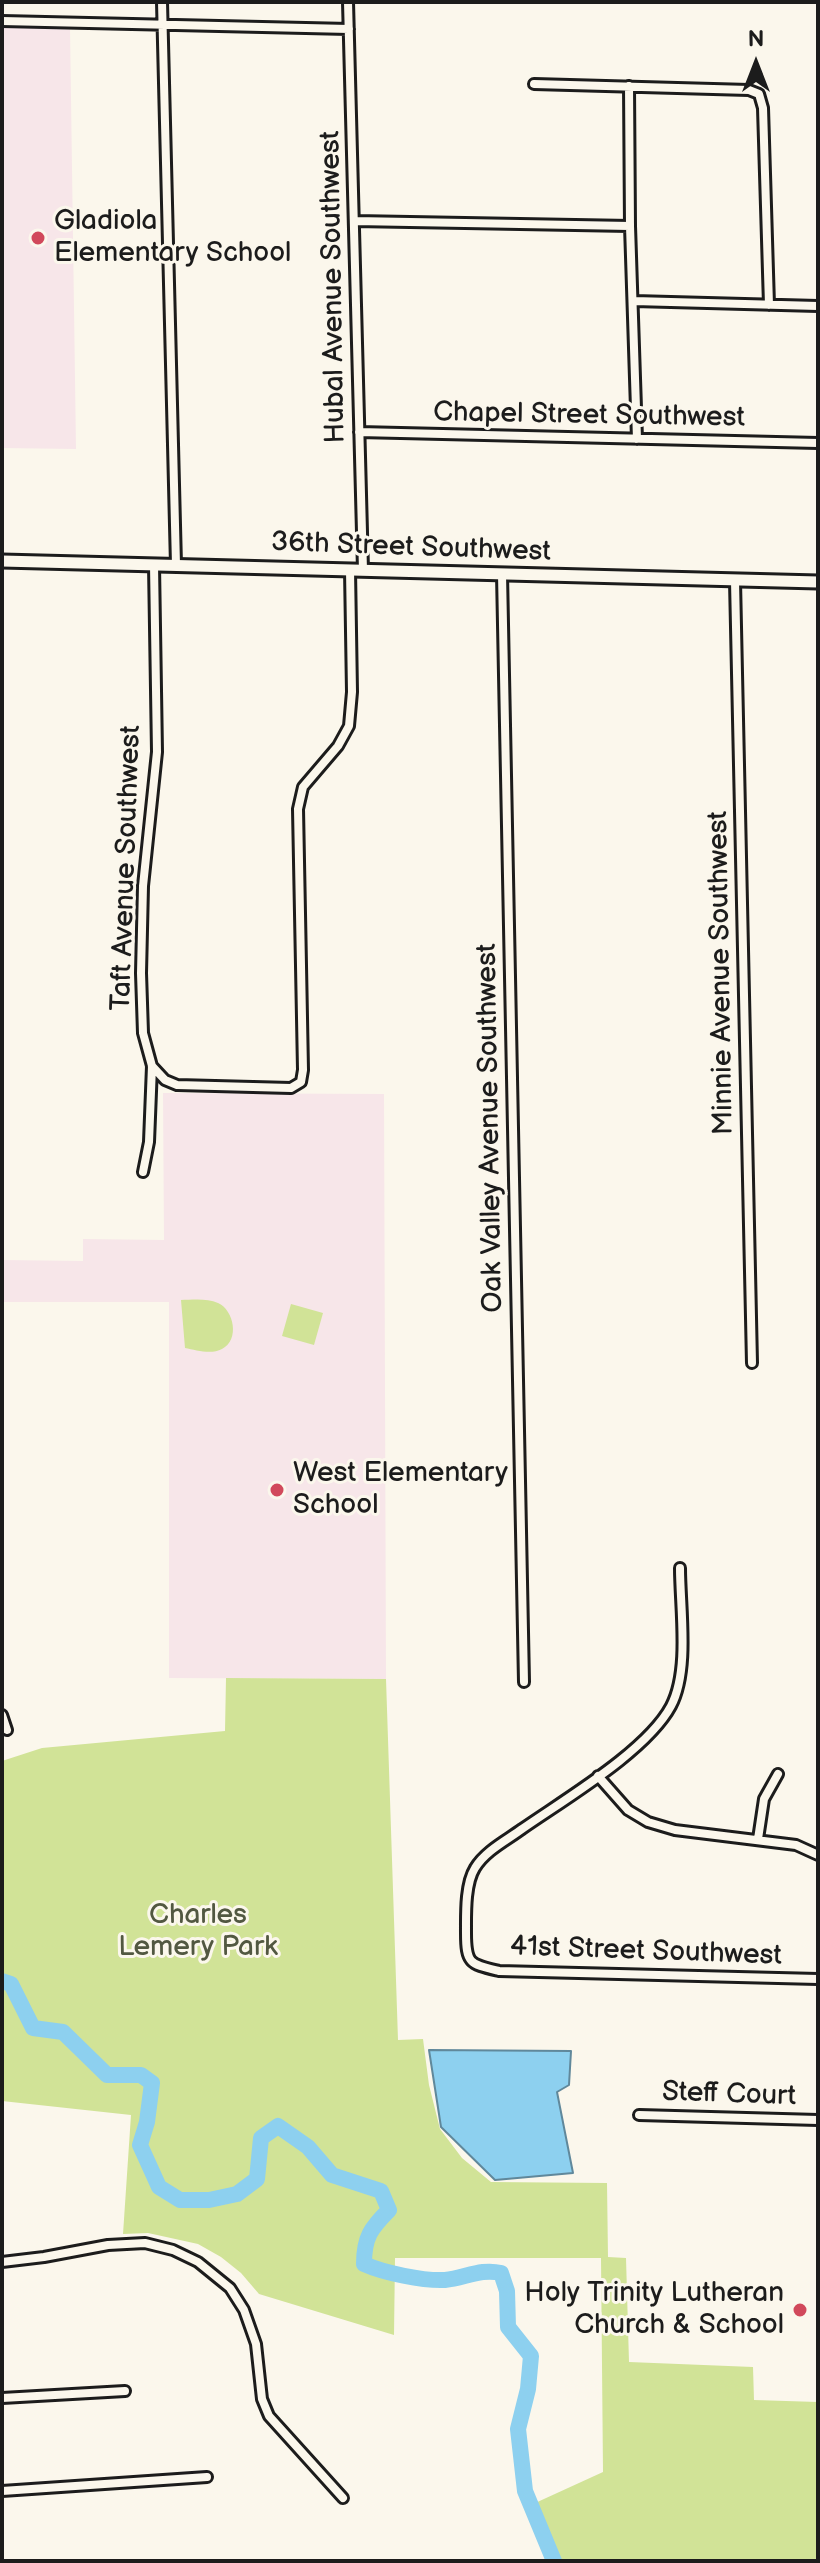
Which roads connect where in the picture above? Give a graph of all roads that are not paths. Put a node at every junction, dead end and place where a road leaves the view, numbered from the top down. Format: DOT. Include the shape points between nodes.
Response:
graph roads {
  1 [pos="162,2"];
  2 [pos="348,2"];
  3 [pos="2,21"];
  4 [pos="163,25"];
  5 [pos="349,29"];
  6 [pos="534,84"];
  7 [pos="629,86"];
  8 [pos="355,221"];
  9 [pos="630,226"];
  10 [pos="634,301"];
  11 [pos="769,305"];
  12 [pos="818,306"];
  13 [pos="359,432"];
  14 [pos="637,439"];
  15 [pos="818,443"];
  16 [pos="2,561"];
  17 [pos="154,565"];
  18 [pos="176,565"];
  19 [pos="350,570"];
  20 [pos="363,570"];
  21 [pos="502,574"];
  22 [pos="735,581"];
  23 [pos="818,582"];
  24 [pos="152,1066"];
  25 [pos="143,1172"];
  26 [pos="752,1363"];
  27 [pos="680,1568"];
  28 [pos="524,1682"];
  29 [pos="2,1715"];
  30 [pos="7,1730"];
  31 [pos="778,1774"];
  32 [pos="598,1776"];
  33 [pos="758,1839"];
  34 [pos="818,1855"];
  35 [pos="818,1979"];
  36 [pos="639,2115"];
  37 [pos="818,2120"];
  38 [pos="2,2262"];
  39 [pos="125,2391"];
  40 [pos="2,2398"];
  41 [pos="207,2477"];
  42 [pos="2,2491"];
  43 [pos="343,2498"];
  1 -- 4 [label="street"];
  2 -- 5 [label="street, Hubal Avenue Southwest"];
  3 -- 4 [label="street"];
  4 -- 5 [label="street"];
  4 -- 18 [label="street"];
  5 -- 8 [label="street, Hubal Avenue Southwest"];
  6 -- 7 [label="street"];
  7 -- 9 [label="street"];
  7 -- 11 [label="street" via="759,94"];
  8 -- 9 [label="street"];
  8 -- 13 [label="street, Hubal Avenue Southwest"];
  9 -- 10 [label="street"];
  10 -- 11 [label="street"];
  10 -- 14 [label="street"];
  11 -- 12 [label="street"];
  13 -- 14 [label="street, Chapel Street Southwest"];
  13 -- 20 [label="street, Hubal Avenue Southwest"];
  14 -- 15 [label="street, Chapel Street Southwest"];
  16 -- 17 [label="street, 36th Street Southwest"];
  17 -- 18 [label="street, 36th Street Southwest"];
  17 -- 24 [label="street, Taft Avenue Southwest" via="157,752 142,902 141,973 143,1033"];
  18 -- 19 [label="street, 36th Street Southwest"];
  19 -- 20 [label="street, 36th Street Southwest"];
  19 -- 24 [label="street" via="349,726 303,787 298,809 301,1082 291,1088 177,1085"];
  20 -- 21 [label="street, 36th Street Southwest"];
  21 -- 22 [label="street, 36th Street Southwest"];
  21 -- 28 [label="street, Oak Valley Avenue Southwest"];
  22 -- 23 [label="street, 36th Street Southwest"];
  22 -- 26 [label="street, Minnie Avenue Southwest"];
  24 -- 25 [label="street, Taft Avenue Southwest"];
  27 -- 32 [label="street" via="681,1665 671,1705 644,1740"];
  29 -- 30 [label="street"];
  31 -- 33 [label="street" via="764,1799"];
  32 -- 33 [label="street" via="628,1810 648,1822"];
  32 -- 35 [label="street, 41st Street Southwest" via="492,1850 475,1868 466,1904 466,1955 473,1965 499,1971"];
  33 -- 34 [label="street"];
  36 -- 37 [label="street, Steff Court"];
  38 -- 43 [label="street" via="145,2243 198,2262 230,2288 244,2310 269,2416"];
  39 -- 40 [label="street"];
  41 -- 42 [label="street"];
}
